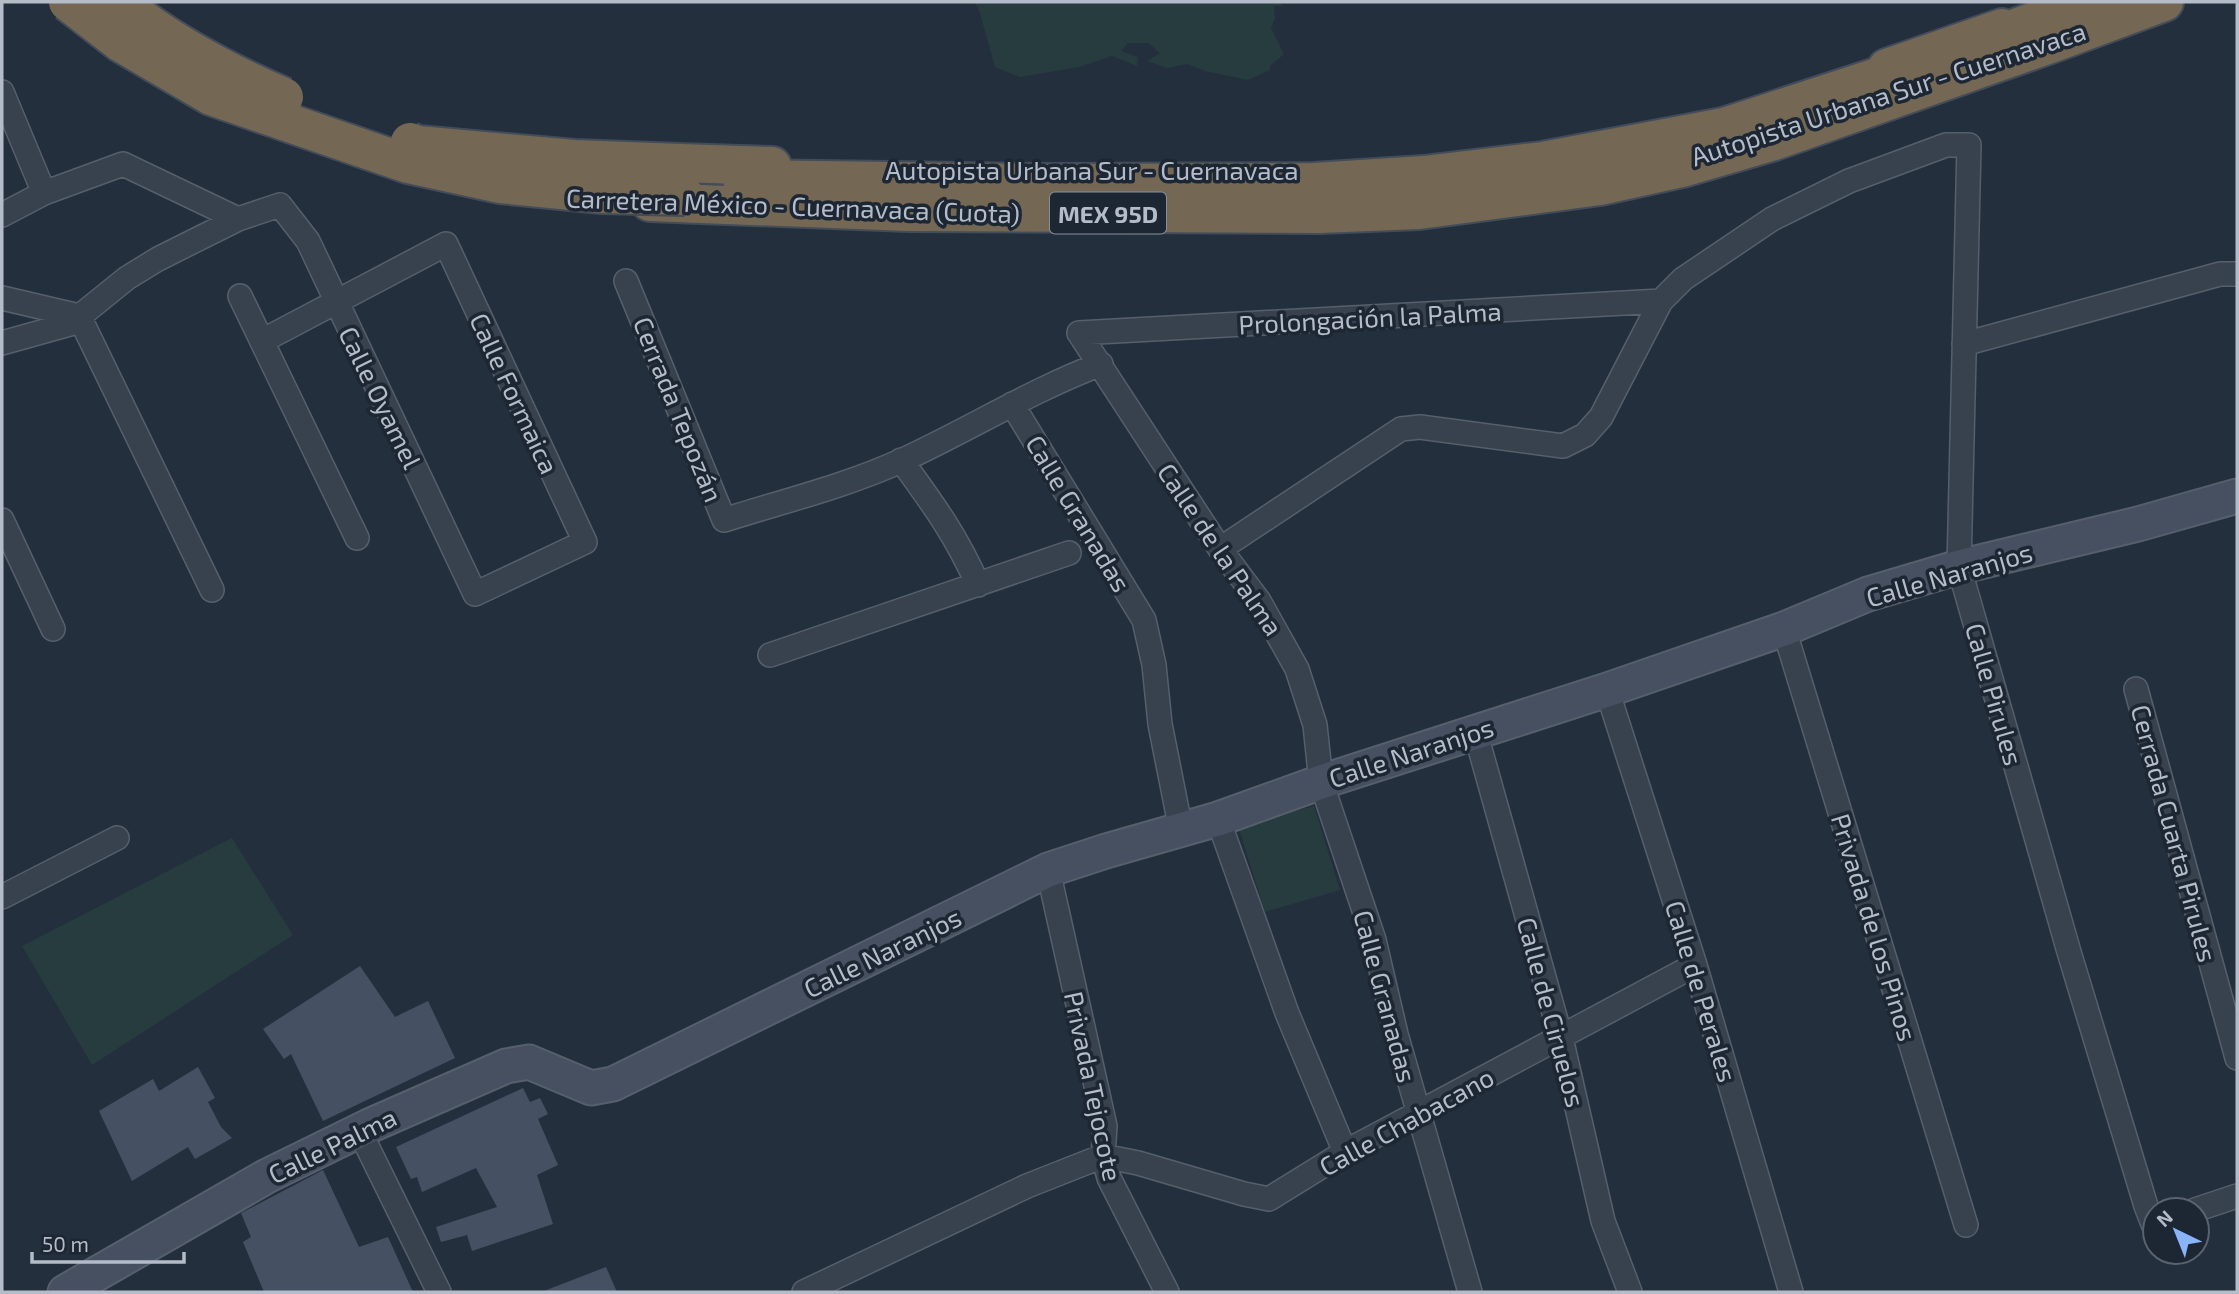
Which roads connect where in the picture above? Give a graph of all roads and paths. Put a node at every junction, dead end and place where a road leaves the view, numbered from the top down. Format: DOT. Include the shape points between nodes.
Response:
graph roads {
  1 [pos="68,2"];
  2 [pos="114,2"];
  3 [pos="120,2"];
  4 [pos="2077,2"];
  5 [pos="2087,2"];
  6 [pos="2155,2"];
  7 [pos="2164,2"];
  8 [pos="2,92"];
  9 [pos="44,193"];
  10 [pos="2,215"];
  11 [pos="238,219"];
  12 [pos="2237,274"];
  13 [pos="626,281"];
  14 [pos="240,296"];
  15 [pos="2,298"];
  16 [pos="1661,301"];
  17 [pos="336,303"];
  18 [pos="79,316"];
  19 [pos="1079,333"];
  20 [pos="262,341"];
  21 [pos="2,343"];
  22 [pos="1964,344"];
  23 [pos="1101,364"];
  24 [pos="1012,404"];
  25 [pos="901,460"];
  26 [pos="2235,505"];
  27 [pos="2,520"];
  28 [pos="357,538"];
  29 [pos="1220,549"];
  30 [pos="1069,553"];
  31 [pos="1959,568"];
  32 [pos="978,585"];
  33 [pos="212,590"];
  34 [pos="475,594"];
  35 [pos="53,629"];
  36 [pos="1784,629"];
  37 [pos="770,655"];
  38 [pos="2136,689"];
  39 [pos="1607,690"];
  40 [pos="1475,731"];
  41 [pos="1321,782"];
  42 [pos="1219,819"];
  43 [pos="1181,830"];
  44 [pos="117,838"];
  45 [pos="1048,870"];
  46 [pos="2,897"];
  47 [pos="1695,965"];
  48 [pos="1561,1038"];
  49 [pos="2237,1058"];
  50 [pos="613,1084"];
  51 [pos="1419,1112"];
  52 [pos="360,1132"];
  53 [pos="1345,1152"];
  54 [pos="1103,1156"];
  55 [pos="2145,1196"];
  56 [pos="2237,1196"];
  57 [pos="2211,1205"];
  58 [pos="1966,1225"];
  59 [pos="65,1292"];
  60 [pos="439,1292"];
  61 [pos="804,1292"];
  62 [pos="1167,1292"];
  63 [pos="1470,1292"];
  64 [pos="1630,1292"];
  65 [pos="1791,1292"];
  1 -- 6 [label="highway, Autopista Urbana Sur - Cuernavaca, bridge" via="121,43 211,96 408,164 500,184 602,194 1292,210 1438,203 1655,168 1779,135"];
  1 -- 7 [label="highway, Carretera México - Cuernavaca (Cuota) / MEX 95D" via="158,68 237,113 362,163 416,179 514,196 909,212 1319,215 1419,210 1600,186 1682,168 1774,141"];
  2 -- 5 [label="highway, Carretera México - Cuernavaca (Cuota) / MEX 95D" via="189,49 313,114 405,149 540,173 1057,183 1314,182 1543,161 1724,127"];
  3 -- 4 [label="highway, Autopista Urbana Sur - Cuernavaca, bridge" via="227,72 317,111 418,145 574,159 1049,172 1452,166 1564,154 1660,137 1777,107"];
  8 -- 9 [label="street"];
  9 -- 10 [label="street"];
  9 -- 11 [label="street" via="123,164"];
  11 -- 17 [label="street, Calle Oyamel" via="280,205 309,241"];
  11 -- 18 [label="street" via="127,278"];
  12 -- 22 [label="street" via="2220,274"];
  13 -- 25 [label="street, Cerrada Tepozán" via="724,520"];
  14 -- 20 [label="street"];
  15 -- 18 [label="street"];
  16 -- 19 [label="street, Prolongación la Palma"];
  16 -- 22 [label="street, Calle Pirules" via="1683,279 1803,202 1947,145 1969,145"];
  16 -- 29 [label="street" via="1601,418 1585,435 1563,446 1420,427 1401,429"];
  17 -- 20 [label="street"];
  17 -- 34 [label="street, Calle Oyamel"];
  17 -- 34 [label="street, Calle Formaica" via="446,244 585,542"];
  18 -- 21 [label="street" via="70,324"];
  18 -- 33 [label="street"];
  19 -- 23 [label="street, Calle de la Palma"];
  20 -- 28 [label="street"];
  22 -- 31 [label="street, Calle Pirules"];
  23 -- 24 [label="street, Cerrada Tepozán"];
  23 -- 29 [label="street, Calle de la Palma"];
  24 -- 25 [label="street, Cerrada Tepozán"];
  24 -- 43 [label="street, Calle Granadas" via="1144,620"];
  25 -- 32 [label="street" via="946,521"];
  26 -- 31 [label="street, Calle Naranjos"];
  27 -- 35 [label="street"];
  29 -- 41 [label="street, Calle de la Palma" via="1259,601 1297,669 1315,725"];
  30 -- 32 [label="street"];
  31 -- 36 [label="street, Calle Naranjos" via="1868,594"];
  31 -- 55 [label="street, Calle Pirules" via="2069,952"];
  32 -- 37 [label="street"];
  36 -- 39 [label="street, Calle Naranjos"];
  36 -- 58 [label="street, Privada de los Pinos"];
  38 -- 49 [label="street, Cerrada Cuarta Pirules"];
  39 -- 40 [label="street, Calle Naranjos"];
  39 -- 47 [label="street, Calle de Perales"];
  40 -- 41 [label="street, Calle Naranjos"];
  40 -- 48 [label="street, Calle de Ciruelos"];
  41 -- 42 [label="street, Calle Naranjos"];
  41 -- 51 [label="street, Calle Granadas" via="1374,940"];
  42 -- 43 [label="street, Calle Naranjos"];
  42 -- 53 [label="street" via="1287,1013"];
  43 -- 45 [label="street, Calle Naranjos"];
  44 -- 46 [label="street"];
  45 -- 50 [label="street, Calle Naranjos"];
  45 -- 54 [label="street, Privada Tejocote" via="1105,1126"];
  47 -- 48 [label="street, Calle Chabacano"];
  47 -- 65 [label="street, Calle de Perales"];
  48 -- 51 [label="street, Calle Chabacano"];
  48 -- 64 [label="street, Calle de Ciruelos" via="1603,1221"];
  50 -- 52 [label="street, Calle Palma" via="591,1088 529,1062 506,1066"];
  51 -- 53 [label="street, Calle Chabacano"];
  51 -- 63 [label="street, Calle Granadas"];
  52 -- 59 [label="street, Calle Palma" via="267,1176"];
  52 -- 60 [label="street"];
  53 -- 54 [label="street, Calle Chabacano" via="1269,1199"];
  54 -- 61 [label="street" via="1027,1186"];
  54 -- 62 [label="street, Privada Tejocote" via="1109,1178"];
  56 -- 57 [label="street"];
}
